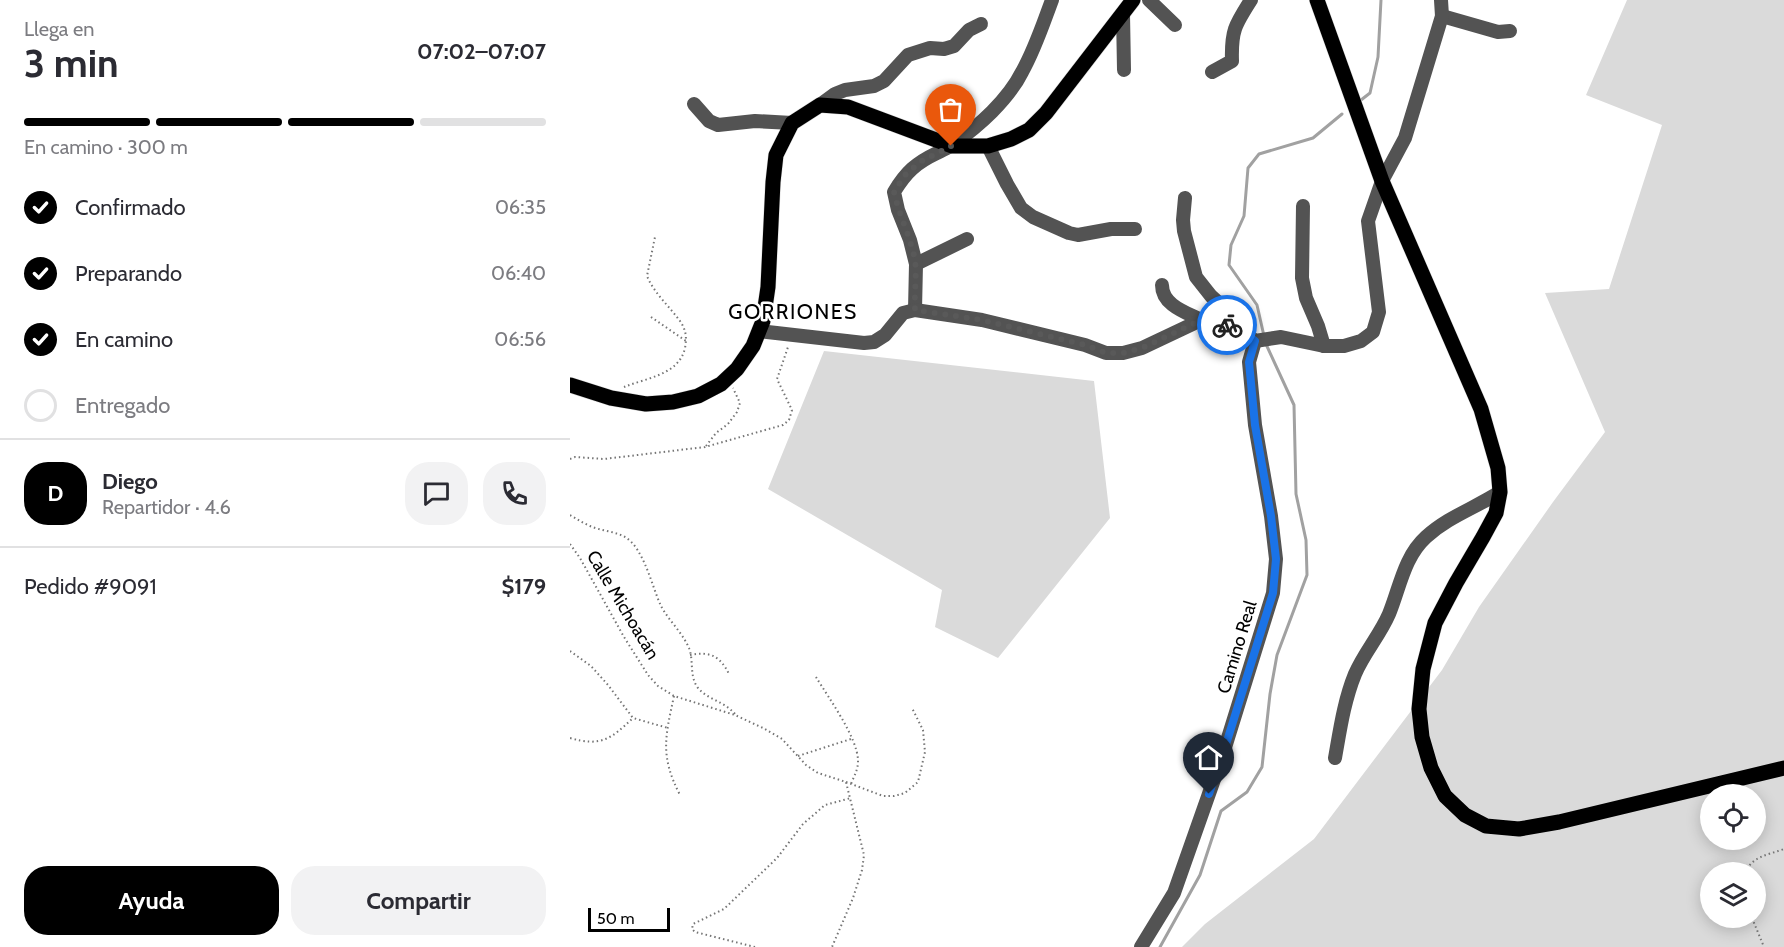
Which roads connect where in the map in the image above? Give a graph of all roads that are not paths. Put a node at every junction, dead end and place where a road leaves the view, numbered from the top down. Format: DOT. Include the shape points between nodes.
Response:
graph roads {
  1 [pos="1052,0"];
  2 [pos="1133,0"];
  3 [pos="1149,0"];
  4 [pos="1251,0"];
  5 [pos="1317,0"];
  6 [pos="1441,0"];
  7 [pos="1123,14"];
  8 [pos="1442,16"];
  9 [pos="981,24"];
  10 [pos="1175,25"];
  11 [pos="1510,31"];
  12 [pos="1124,70"];
  13 [pos="1212,72"];
  14 [pos="694,104"];
  15 [pos="820,105"];
  16 [pos="792,123"];
  17 [pos="951,146"];
  18 [pos="988,146"];
  19 [pos="1382,181"];
  20 [pos="1185,198"];
  21 [pos="1303,206"];
  22 [pos="1135,230"];
  23 [pos="967,239"];
  24 [pos="916,264"];
  25 [pos="1162,285"];
  26 [pos="915,310"];
  27 [pos="1203,321"];
  28 [pos="1237,327"];
  29 [pos="759,331"];
  30 [pos="1255,341"];
  31 [pos="1324,346"];
  32 [pos="570,384"];
  33 [pos="1500,492"];
  34 [pos="1335,758"];
  35 [pos="1784,768"];
  36 [pos="1141,947"];
  1 -- 17 [label="street" via="1022,74 984,118"];
  2 -- 7 [label="main road"];
  3 -- 10 [label="street"];
  4 -- 13 [label="street" via="1231,38 1232,61"];
  5 -- 19 [label="main road"];
  6 -- 8 [label="street"];
  7 -- 12 [label="street"];
  7 -- 18 [label="main road" via="1029,130"];
  8 -- 11 [label="street" via="1498,32"];
  8 -- 19 [label="street" via="1405,138"];
  9 -- 15 [label="street" via="965,33 954,46 908,55 884,81 845,90"];
  14 -- 16 [label="street" via="718,125 754,121"];
  15 -- 16 [label="main road"];
  15 -- 17 [label="main road" via="848,107"];
  16 -- 29 [label="main road" via="776,155 768,287"];
  17 -- 18 [label="main road"];
  17 -- 24 [label="street" via="920,162 894,192"];
  18 -- 22 [label="street" via="1022,208 1033,217 1078,235 1111,229"];
  19 -- 31 [label="street" via="1368,221 1377,322 1373,332 1361,341"];
  19 -- 33 [label="main road" via="1481,409 1498,468"];
  20 -- 28 [label="street" via="1184,231 1196,277 1233,316"];
  21 -- 31 [label="street" via="1302,278"];
  23 -- 24 [label="street"];
  24 -- 26 [label="street"];
  25 -- 27 [label="street" via="1165,296 1178,310"];
  26 -- 27 [label="street" via="982,320 1106,353 1142,348"];
  26 -- 29 [label="street" via="903,313 874,342"];
  27 -- 28 [label="street"];
  28 -- 30 [label="street"];
  29 -- 32 [label="main road" via="737,369 699,396 646,404 611,398"];
  30 -- 31 [label="street" via="1281,337"];
  30 -- 36 [label="street, Camino Real" via="1249,362 1276,559 1273,593 1174,893"];
  33 -- 34 [label="street" via="1449,519 1410,556 1388,617 1355,673"];
  33 -- 35 [label="main road" via="1496,513 1435,623 1420,690 1422,737 1431,768 1445,796 1464,815 1485,826 1519,829"];
}
